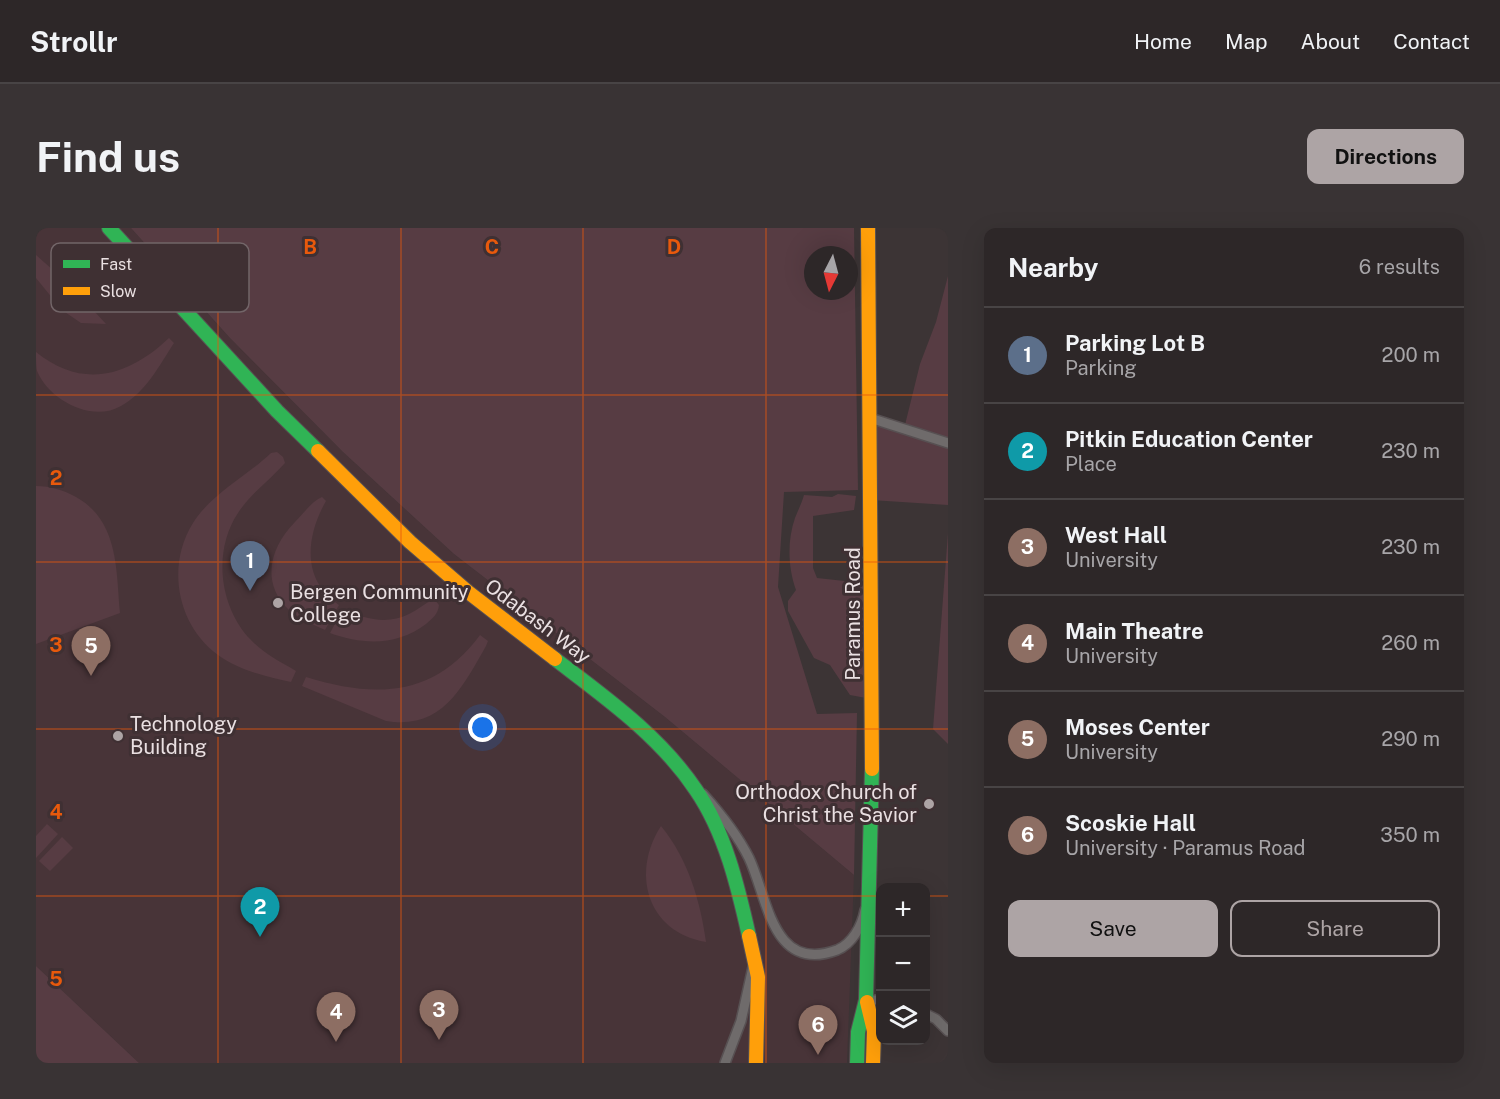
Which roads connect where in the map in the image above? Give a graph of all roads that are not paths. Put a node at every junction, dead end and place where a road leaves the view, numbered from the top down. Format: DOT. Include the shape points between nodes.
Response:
graph roads {
  1 [pos="109,228"];
  2 [pos="868,228"];
  3 [pos="123,243"];
  4 [pos="186,312"];
  5 [pos="870,418"];
  6 [pos="948,443"];
  7 [pos="667,753"];
  8 [pos="871,873"];
  9 [pos="755,959"];
  10 [pos="866,1000"];
  11 [pos="876,1000"];
  12 [pos="930,1016"];
  13 [pos="948,1031"];
  14 [pos="724,1063"];
  15 [pos="756,1063"];
  16 [pos="857,1063"];
  17 [pos="873,1063"];
  1 -- 3 [label="street, Odabash Way"];
  2 -- 5 [label="street, Paramus Road"];
  4 -- 7 [label="street, Odabash Way" via="277,411 410,542 476,599 624,712"];
  5 -- 6 [label="street"];
  5 -- 8 [label="street, Paramus Road"];
  7 -- 8 [label="street" via="738,838 772,922 781,939 796,950 825,954 842,948 855,935 864,918"];
  7 -- 9 [label="street, Odabash Way" via="696,791 715,827 737,884"];
  8 -- 10 [label="street, Paramus Road"];
  9 -- 14 [label="street" via="741,1021"];
  9 -- 15 [label="street, Odabash Way"];
  10 -- 11 [label="street"];
  10 -- 16 [label="street, Paramus Road" via="858,1032"];
  10 -- 17 [label="street, Paramus Road" via="874,1031"];
  12 -- 13 [label="street"];
}
